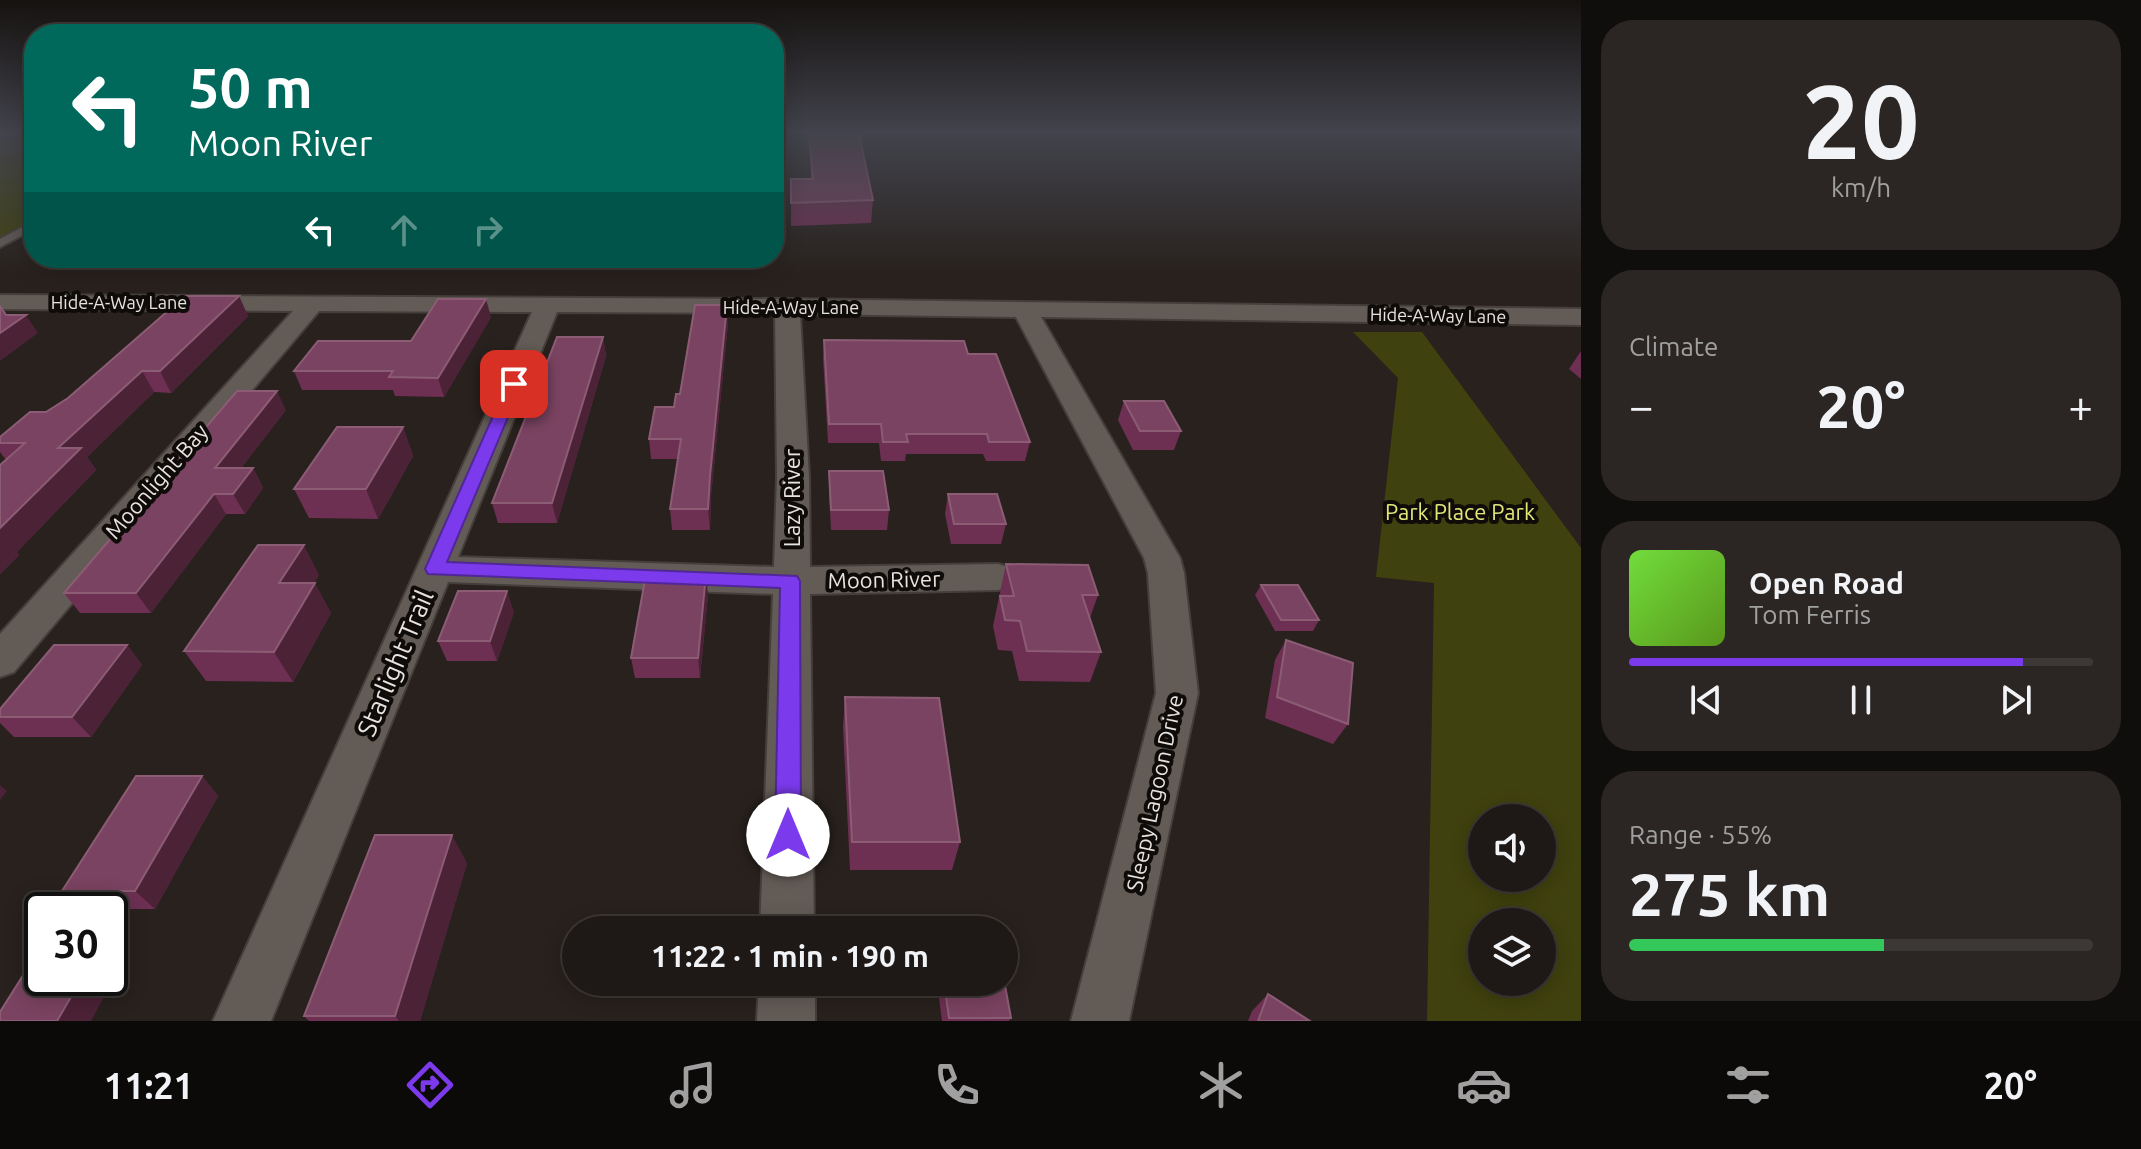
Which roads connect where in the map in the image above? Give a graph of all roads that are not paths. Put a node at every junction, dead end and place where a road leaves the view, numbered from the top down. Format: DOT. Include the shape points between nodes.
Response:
graph roads {
  1 [pos="24,230"];
  2 [pos="0,244"];
  3 [pos="0,302"];
  4 [pos="314,302"];
  5 [pos="548,304"];
  6 [pos="787,306"];
  7 [pos="1025,310"];
  8 [pos="1581,317"];
  9 [pos="435,569"];
  10 [pos="998,577"];
  11 [pos="790,581"];
  12 [pos="0,661"];
  13 [pos="787,916"];
  14 [pos="787,996"];
  15 [pos="242,1021"];
  16 [pos="786,1021"];
  17 [pos="1100,1021"];
  1 -- 2 [label="lane"];
  3 -- 4 [label="street, Hide-A-Way Lane"];
  4 -- 5 [label="street, Hide-A-Way Lane"];
  4 -- 12 [label="street, Moonlight Bay"];
  5 -- 6 [label="street, Hide-A-Way Lane"];
  5 -- 9 [label="street, Starlight Trail"];
  6 -- 7 [label="street, Hide-A-Way Lane"];
  6 -- 11 [label="street, Lazy River" via="793,477"];
  7 -- 8 [label="street, Hide-A-Way Lane"];
  7 -- 17 [label="street, Sleepy Lagoon Drive" via="1166,573 1177,693"];
  9 -- 11 [label="street, Moon River"];
  9 -- 15 [label="street, Starlight Trail"];
  10 -- 11 [label="street, Moon River"];
  11 -- 13 [label="street, Lazy River"];
  14 -- 16 [label="street"];
}
